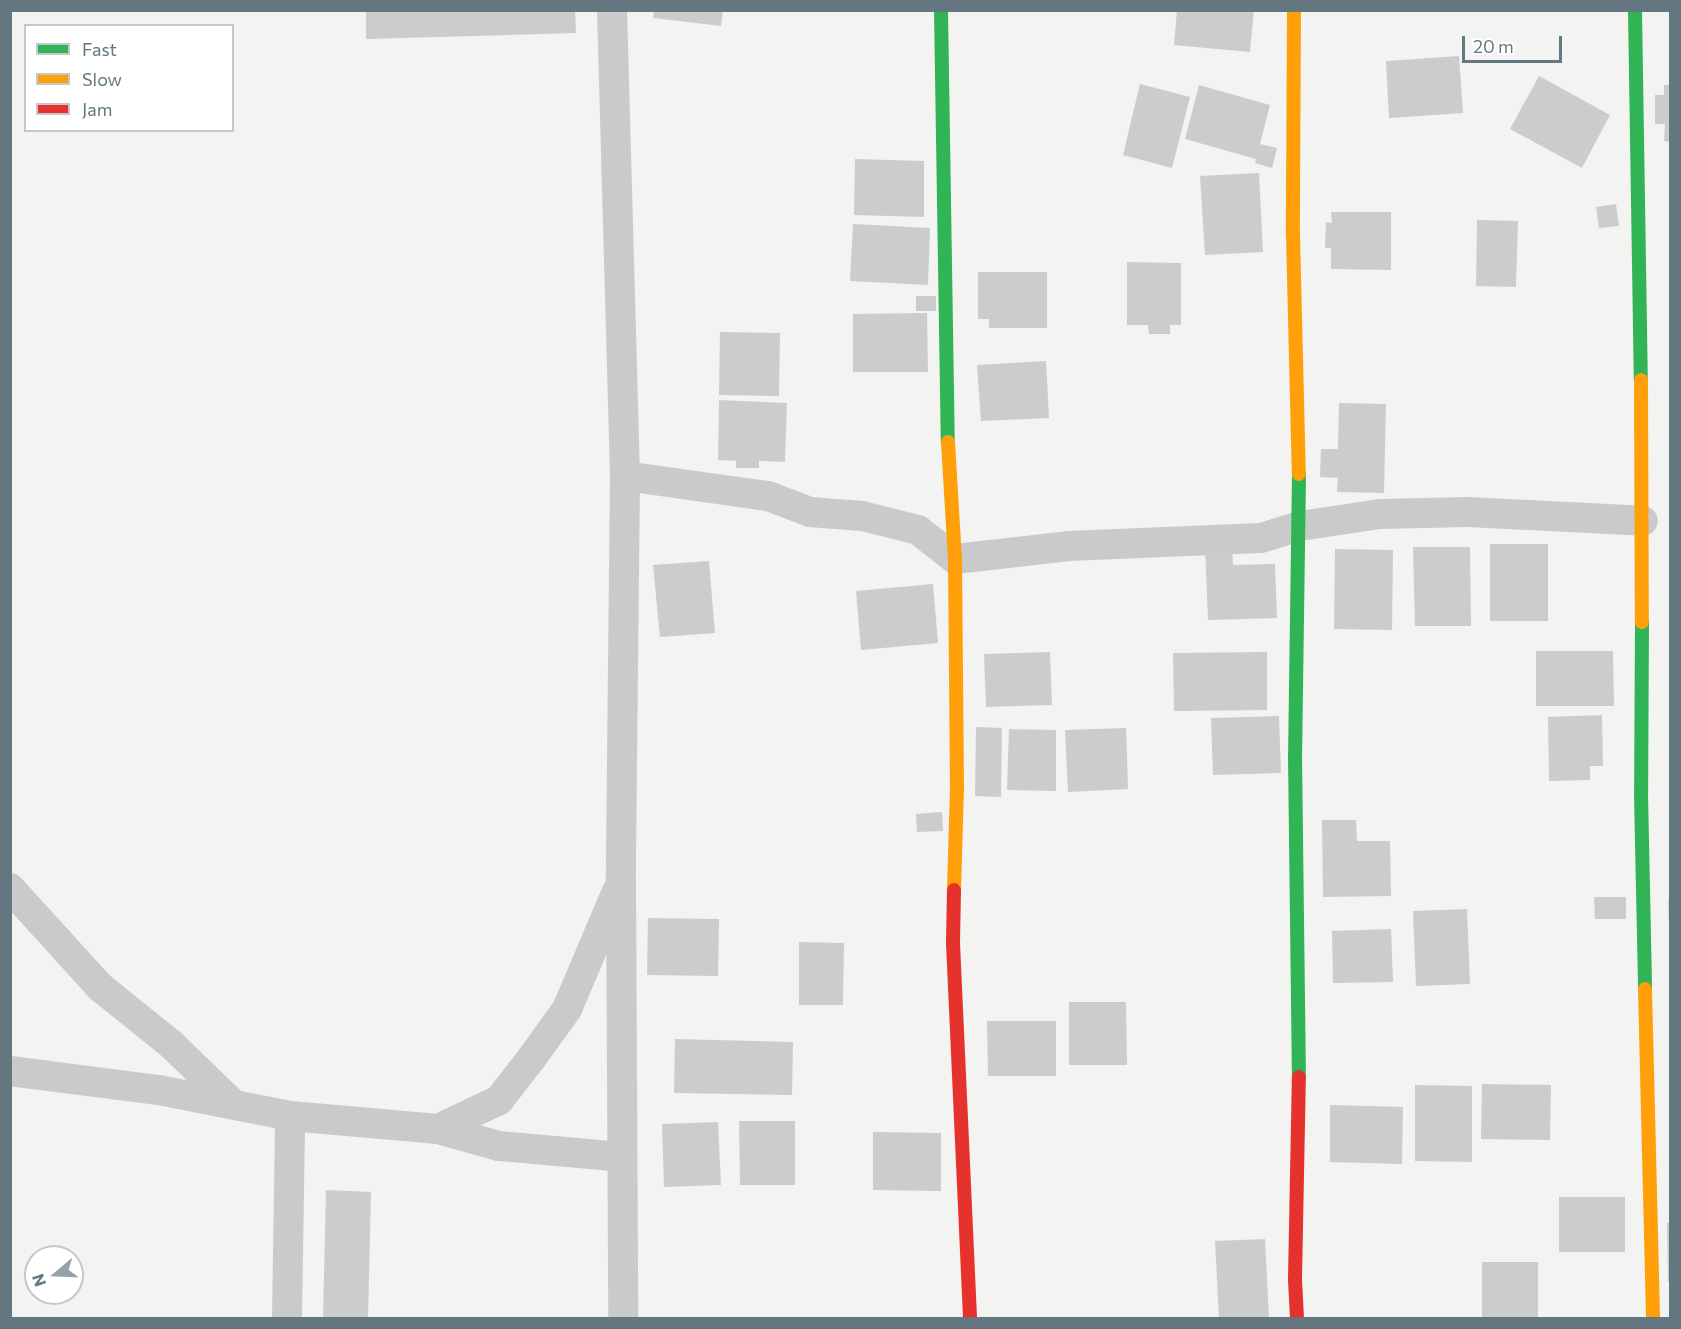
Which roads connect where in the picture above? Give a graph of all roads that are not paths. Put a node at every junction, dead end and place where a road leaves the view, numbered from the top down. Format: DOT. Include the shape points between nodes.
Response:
graph roads {
  1 [pos="612,10"];
  2 [pos="942,10"];
  3 [pos="1294,10"];
  4 [pos="1635,10"];
  5 [pos="625,476"];
  6 [pos="1643,521"];
  7 [pos="1300,526"];
  8 [pos="955,559"];
  9 [pos="621,882"];
  10 [pos="10,888"];
  11 [pos="10,1071"];
  12 [pos="233,1104"];
  13 [pos="290,1116"];
  14 [pos="438,1129"];
  15 [pos="622,1157"];
  16 [pos="287,1318"];
  17 [pos="623,1318"];
  18 [pos="970,1318"];
  19 [pos="1297,1318"];
  20 [pos="1653,1318"];
  1 -- 5 [label="street"];
  2 -- 8 [label="street" via="946,416"];
  3 -- 7 [label="street" via="1293,236"];
  4 -- 6 [label="street"];
  5 -- 8 [label="street" via="768,496 810,512 862,516 918,530"];
  5 -- 9 [label="street"];
  6 -- 7 [label="street" via="1468,512 1380,514"];
  6 -- 20 [label="street" via="1641,794"];
  7 -- 8 [label="street" via="1261,538 1069,546"];
  7 -- 19 [label="street" via="1295,754 1300,1044"];
  8 -- 18 [label="street" via="957,788 953,943"];
  9 -- 14 [label="street" via="567,1009 531,1059 499,1100"];
  9 -- 15 [label="street"];
  10 -- 12 [label="street" via="100,987 171,1044"];
  11 -- 12 [label="street" via="159,1090"];
  12 -- 13 [label="street"];
  13 -- 14 [label="street"];
  13 -- 16 [label="street"];
  14 -- 15 [label="street" via="499,1146"];
  15 -- 17 [label="street"];
}
